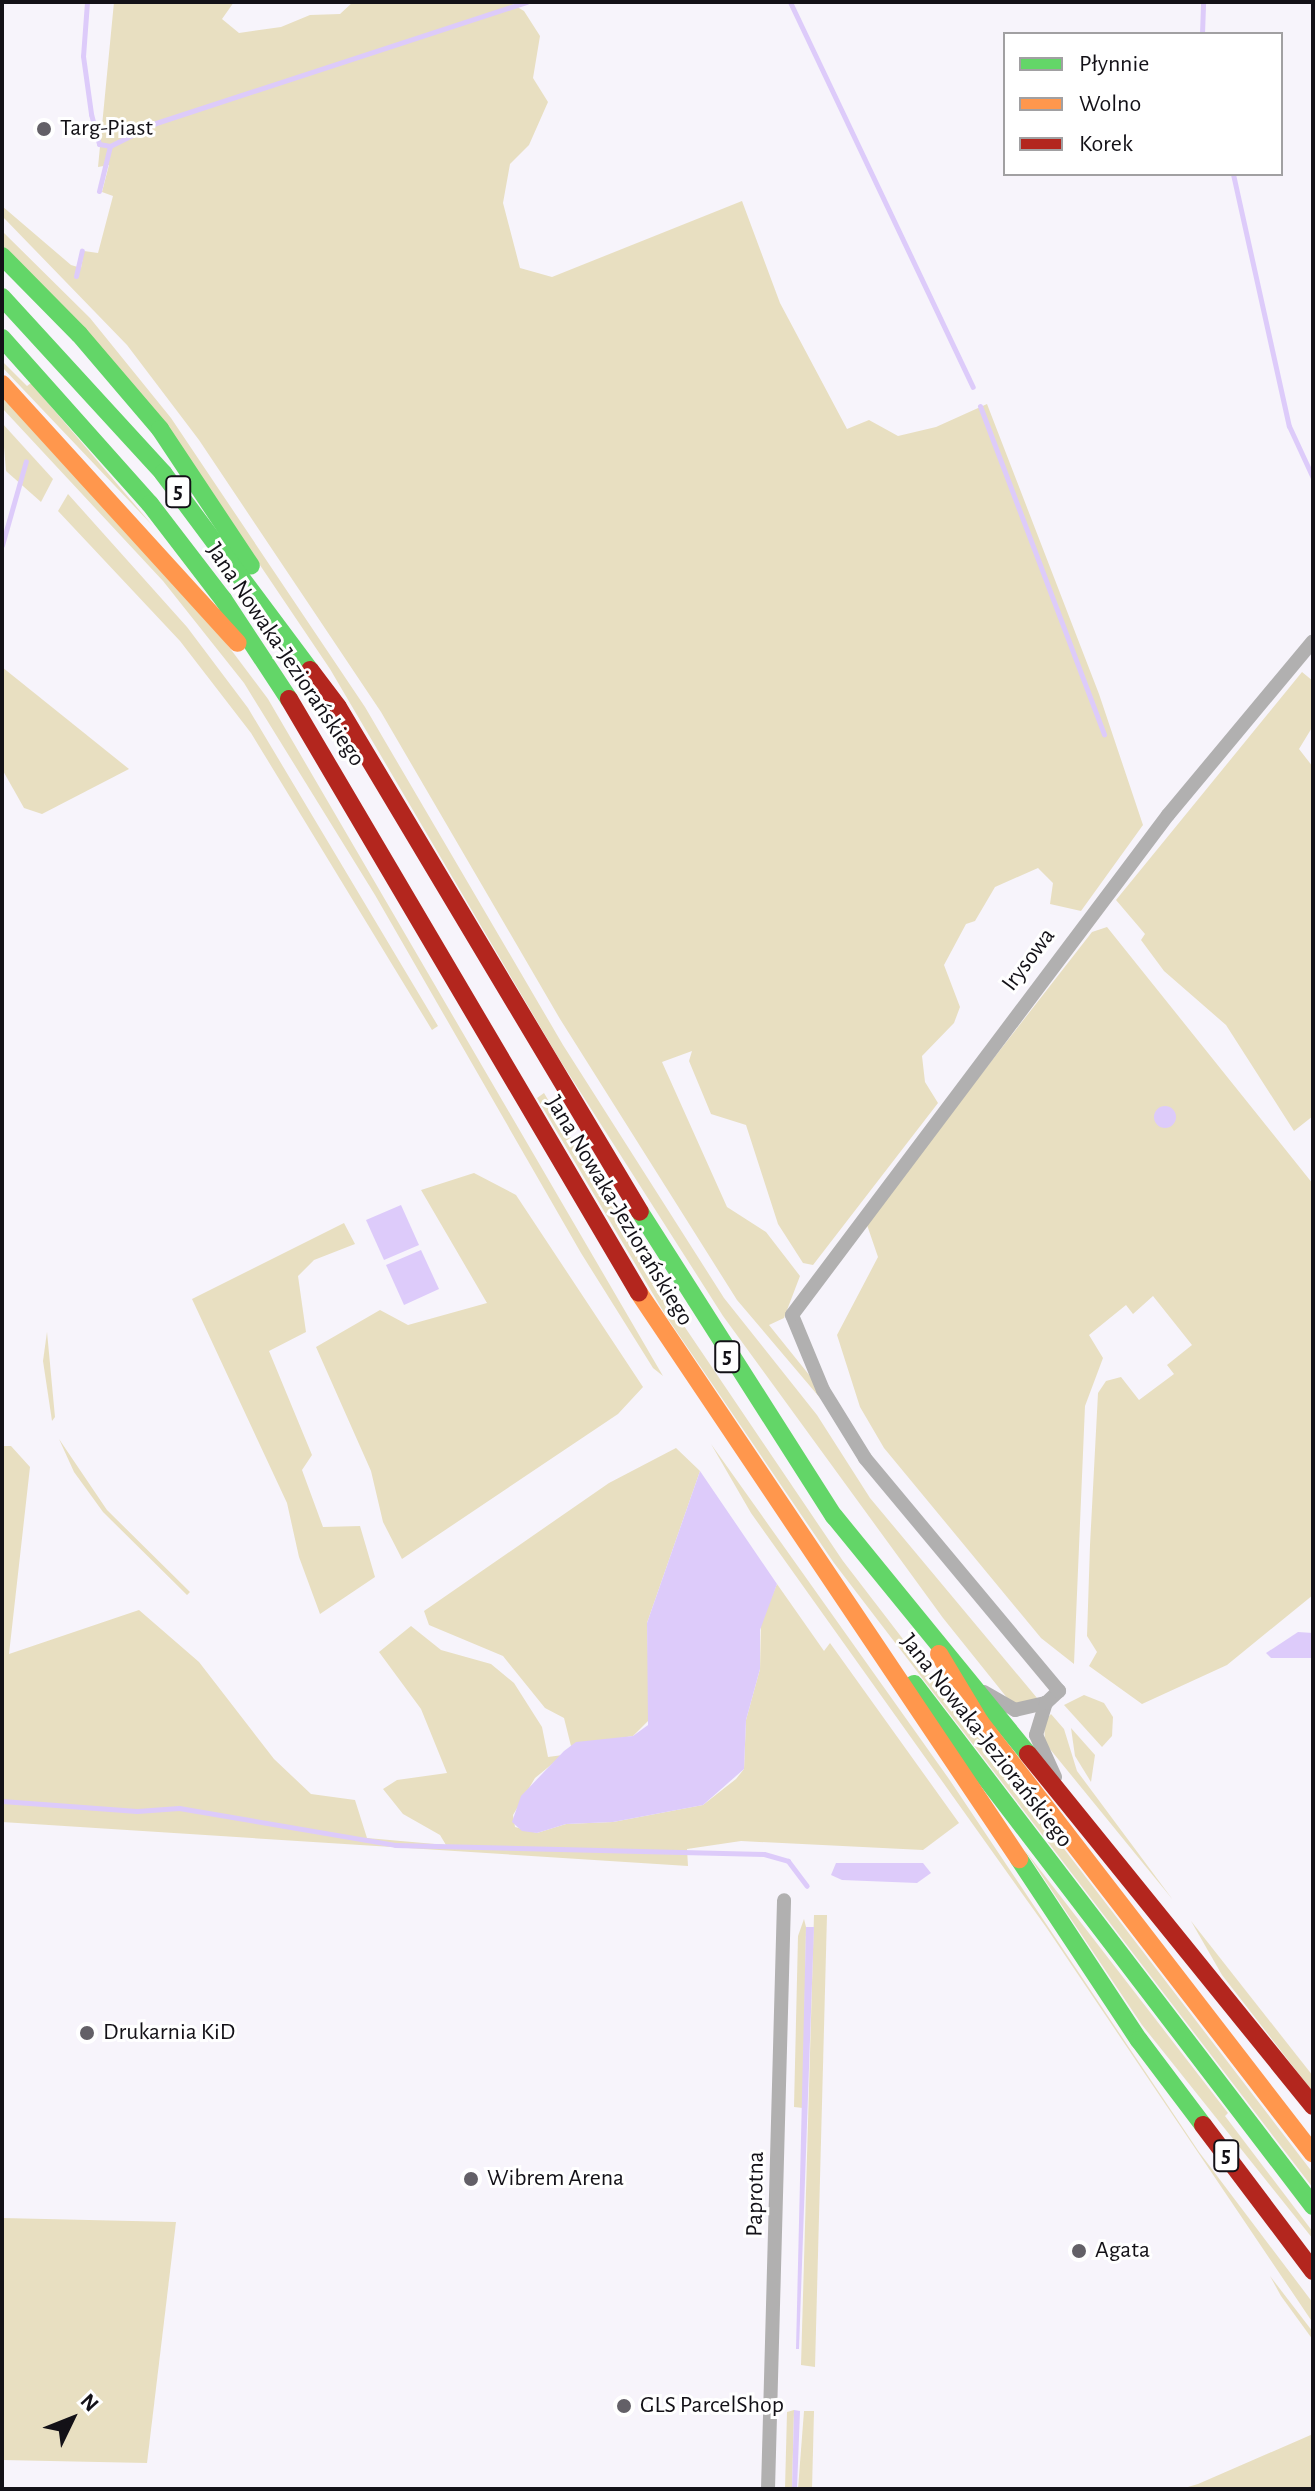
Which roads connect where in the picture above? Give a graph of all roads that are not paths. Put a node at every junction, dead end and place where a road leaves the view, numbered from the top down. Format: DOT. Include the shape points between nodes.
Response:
graph roads {
  1 [pos="2,256"];
  2 [pos="2,297"];
  3 [pos="2,338"];
  4 [pos="2,384"];
  5 [pos="1313,641"];
  6 [pos="293,703"];
  7 [pos="335,703"];
  8 [pos="869,1631"];
  9 [pos="926,1631"];
  10 [pos="974,1686"];
  11 [pos="1046,1703"];
  12 [pos="1062,1791"];
  13 [pos="784,1900"];
  14 [pos="1313,2106"];
  15 [pos="1313,2154"];
  16 [pos="1313,2206"];
  17 [pos="1313,2271"];
  18 [pos="768,2489"];
  1 -- 7 [label="main road" via="79,334 160,429 288,621"];
  2 -- 7 [label="main road, Jana Nowaka-Jeziorańskiego / 5" via="163,473"];
  3 -- 6 [label="main road, Jana Nowaka-Jeziorańskiego / 5" via="150,504"];
  4 -- 6 [label="main road"];
  5 -- 11 [label="street, Irysowa" via="1168,815 792,1315 823,1390 865,1458 1059,1691"];
  6 -- 8 [label="main road, Jana Nowaka-Jeziorańskiego / 5" via="649,1310"];
  7 -- 9 [label="main road, Jana Nowaka-Jeziorańskiego / 5" via="705,1322 834,1516"];
  8 -- 16 [label="main road, Jana Nowaka-Jeziorańskiego" via="948,1726"];
  8 -- 17 [label="main road, 5" via="1139,2040"];
  9 -- 10 [label="main road, 5"];
  9 -- 15 [label="main road, Jana Nowaka-Jeziorańskiego" via="980,1722"];
  10 -- 11 [label="street" via="1015,1710"];
  10 -- 12 [label="main road, 5"];
  11 -- 12 [label="street" via="1036,1735"];
  12 -- 14 [label="main road, 5"];
  13 -- 18 [label="street, Paprotna"];
}
